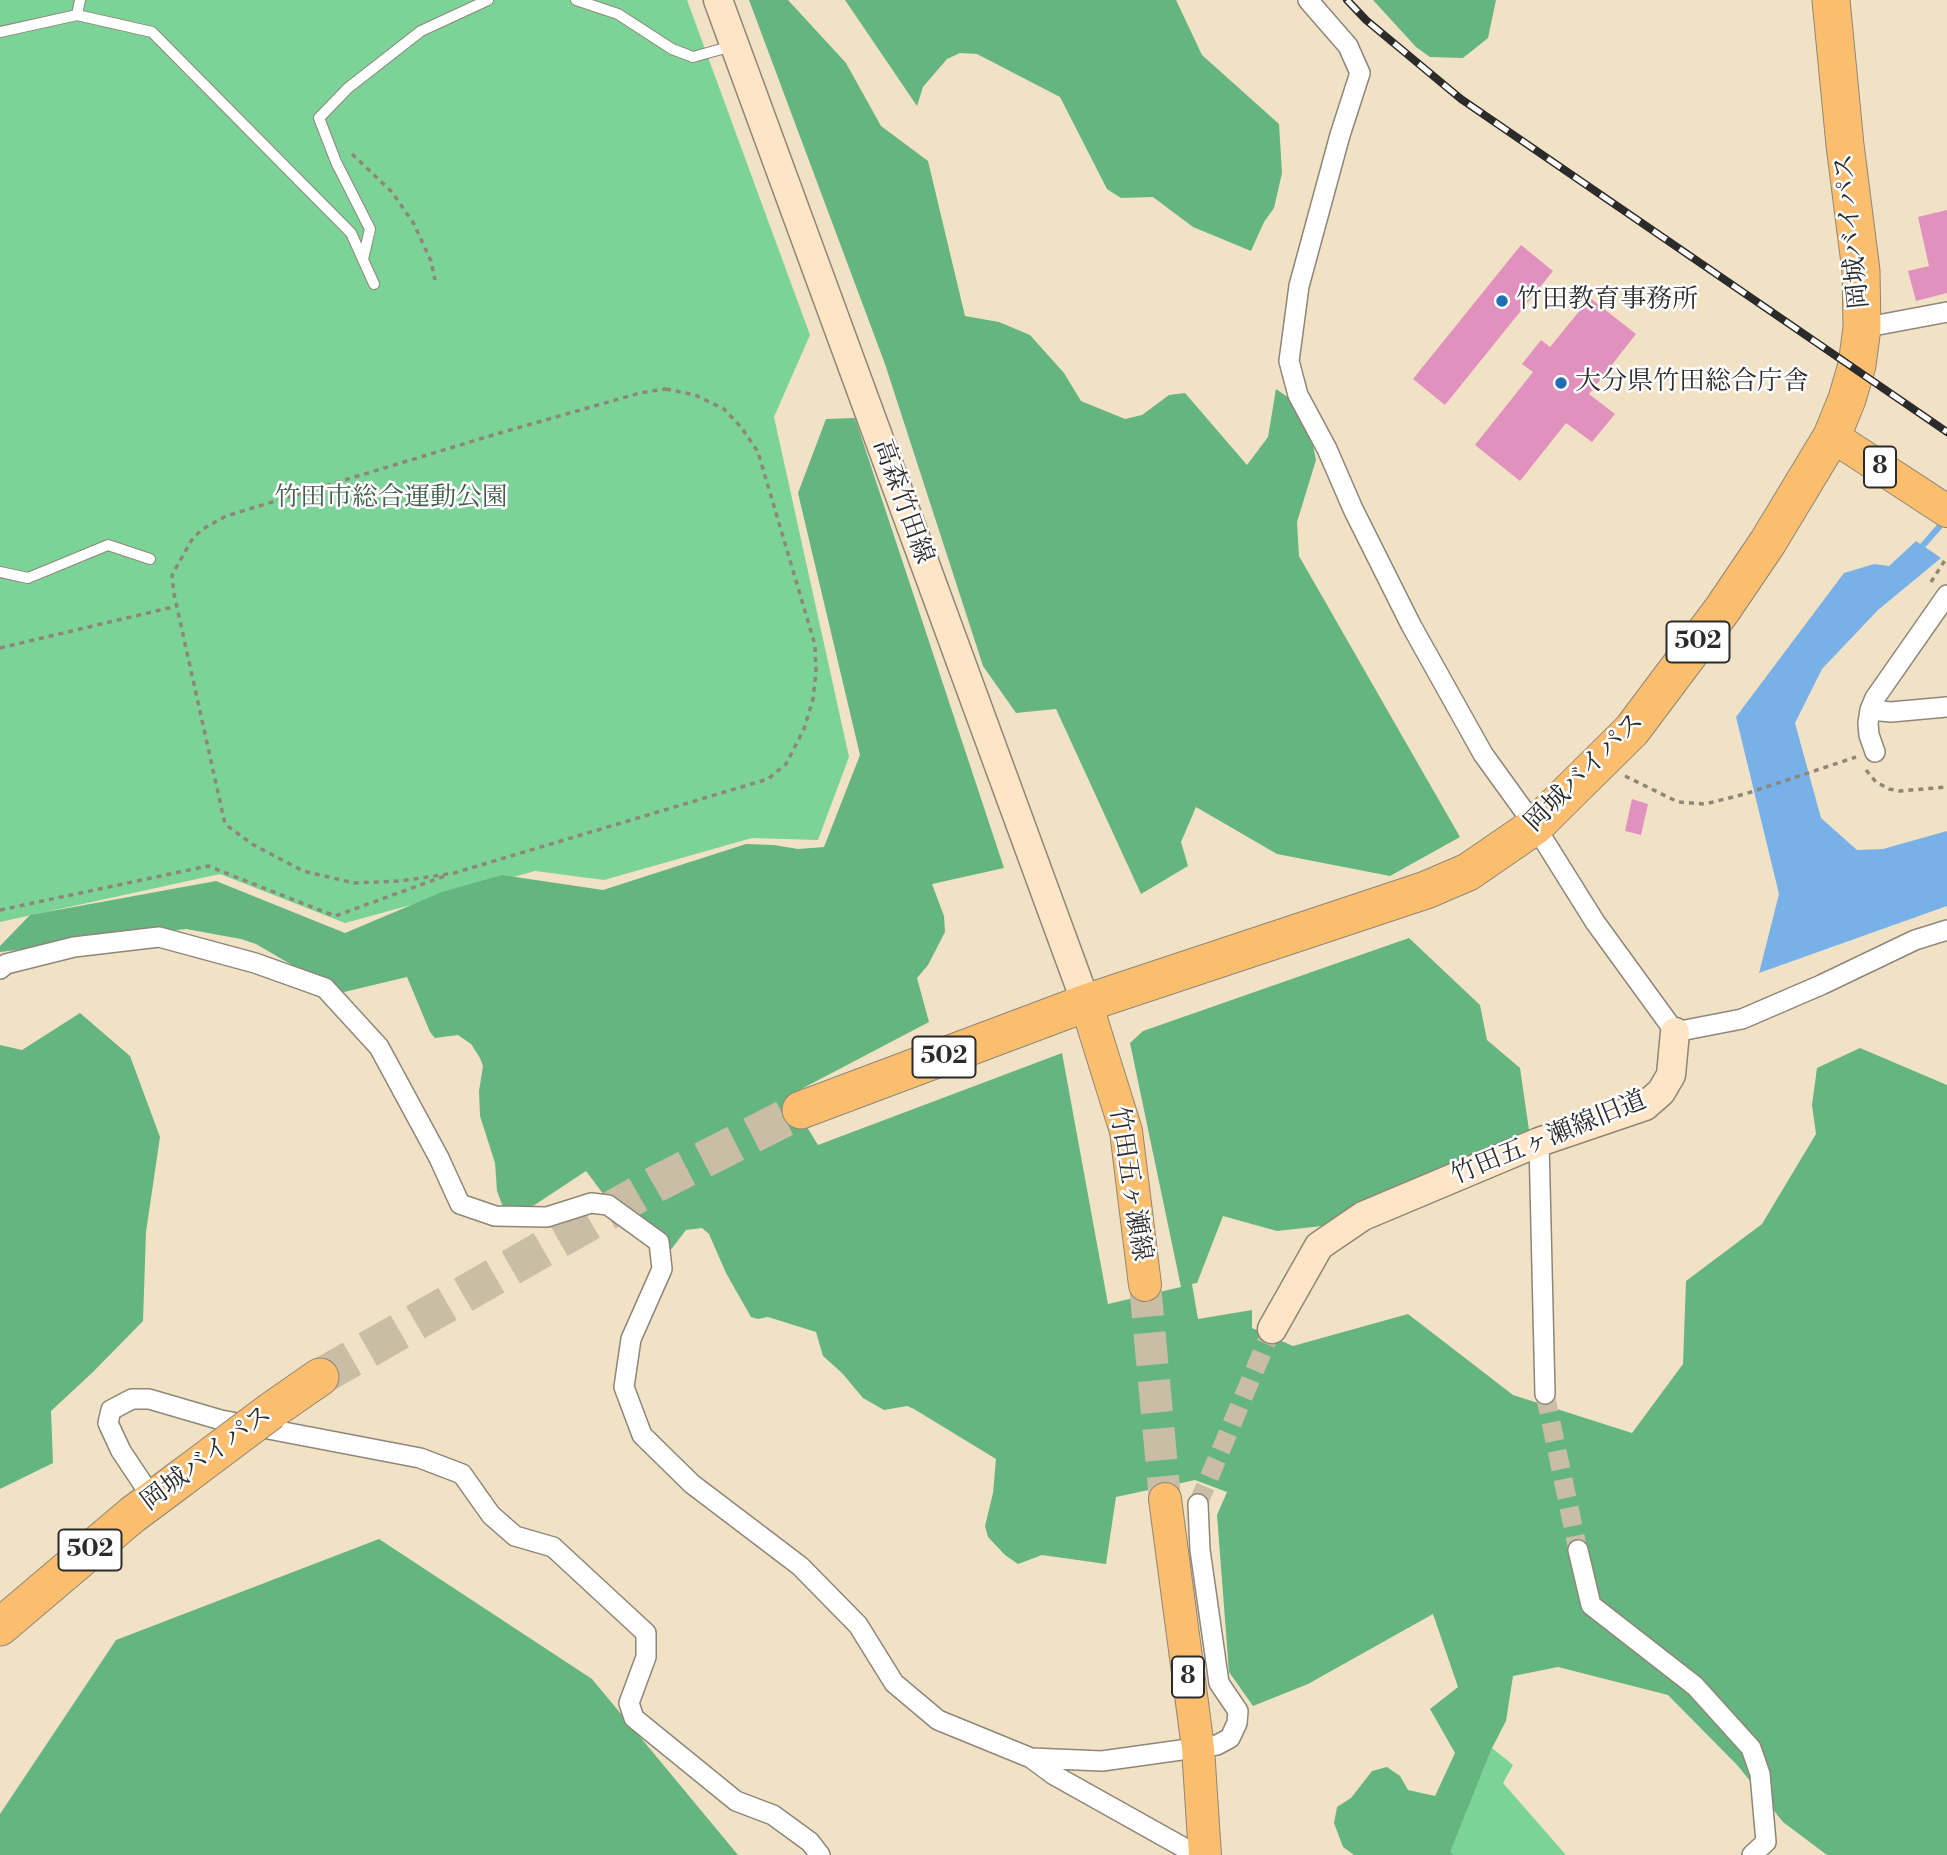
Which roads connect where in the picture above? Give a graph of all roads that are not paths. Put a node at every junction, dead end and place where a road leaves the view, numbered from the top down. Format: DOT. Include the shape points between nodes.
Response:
graph roads {
  1 [pos="79,0"];
  2 [pos="488,0"];
  3 [pos="576,0"];
  4 [pos="718,0"];
  5 [pos="1308,0"];
  6 [pos="1831,0"];
  7 [pos="77,15"];
  8 [pos="0,32"];
  9 [pos="735,45"];
  10 [pos="363,259"];
  11 [pos="374,284"];
  12 [pos="1947,312"];
  13 [pos="1862,328"];
  14 [pos="1832,436"];
  15 [pos="1937,505"];
  16 [pos="150,559"];
  17 [pos="0,572"];
  18 [pos="1947,595"];
  19 [pos="1947,707"];
  20 [pos="1870,710"];
  21 [pos="1867,754"];
  22 [pos="1535,826"];
  23 [pos="1947,930"];
  24 [pos="0,969"];
  25 [pos="1086,1003"];
  26 [pos="1675,1032"];
  27 [pos="801,1110"];
  28 [pos="1539,1142"];
  29 [pos="1145,1285"];
  30 [pos="1272,1329"];
  31 [pos="320,1377"];
  32 [pos="1545,1394"];
  33 [pos="153,1499"];
  34 [pos="1165,1499"];
  35 [pos="1198,1504"];
  36 [pos="1578,1550"];
  37 [pos="0,1627"];
  38 [pos="1198,1748"];
  39 [pos="1031,1758"];
  40 [pos="820,1855"];
  41 [pos="1197,1855"];
  42 [pos="1205,1855"];
  43 [pos="1752,1855"];
  1 -- 7 [label="lane"];
  2 -- 10 [label="lane" via="421,32 348,88 318,118 370,229"];
  3 -- 9 [label="lane" via="618,14 671,49 693,57"];
  4 -- 9 [label="main road, 高森竹田線"];
  5 -- 22 [label="street" via="1349,46 1360,73 1300,286 1289,361 1298,395 1411,625 1482,754"];
  6 -- 13 [label="highway, 岡城バイパス / 502" via="1861,271"];
  7 -- 8 [label="lane"];
  7 -- 10 [label="lane" via="152,32 351,233"];
  9 -- 25 [label="main road, 高森竹田線"];
  10 -- 11 [label="lane"];
  12 -- 13 [label="street"];
  13 -- 14 [label="highway, 岡城バイパス / 502" via="1857,365"];
  14 -- 15 [label="main road, 8"];
  14 -- 22 [label="highway, 岡城バイパス / 502" via="1722,610 1632,730"];
  16 -- 17 [label="lane" via="108,545 28,578"];
  18 -- 20 [label="street"];
  19 -- 20 [label="street"];
  20 -- 21 [label="street"];
  22 -- 25 [label="highway, 岡城バイパス / 502" via="1468,872 1426,890"];
  22 -- 26 [label="street" via="1595,922"];
  23 -- 26 [label="street" via="1914,940 1742,1019"];
  24 -- 39 [label="street" via="74,947 159,937 255,962 325,989 379,1047 460,1204 495,1216 547,1217 591,1203 607,1205 659,1242 662,1269 631,1339 624,1387 642,1436 692,1484 800,1566 858,1625 894,1683 938,1720"];
  25 -- 27 [label="highway, 岡城バイパス / 502"];
  25 -- 29 [label="main road, 竹田五ヶ瀬線" via="1126,1132"];
  26 -- 28 [label="main road, 竹田五ヶ瀬線旧道" via="1671,1075 1646,1106"];
  28 -- 30 [label="main road, 竹田五ヶ瀬線旧道" via="1363,1216 1320,1246"];
  28 -- 32 [label="street"];
  31 -- 33 [label="highway, 岡城バイパス / 502, bridge"];
  33 -- 37 [label="highway, 岡城バイパス / 502"];
  33 -- 40 [label="street" via="108,1423 111,1410 132,1399 419,1458 462,1474 491,1515 515,1536 553,1547 646,1633 646,1657 629,1703 634,1718 737,1801 773,1815"];
  34 -- 38 [label="main road, 8"];
  35 -- 38 [label="street" via="1219,1683 1238,1711 1230,1738"];
  36 -- 43 [label="street" via="1591,1605 1695,1686 1751,1748 1760,1774 1766,1842"];
  38 -- 39 [label="street" via="1101,1761"];
  38 -- 42 [label="main road, 8"];
  39 -- 41 [label="street"];
}
